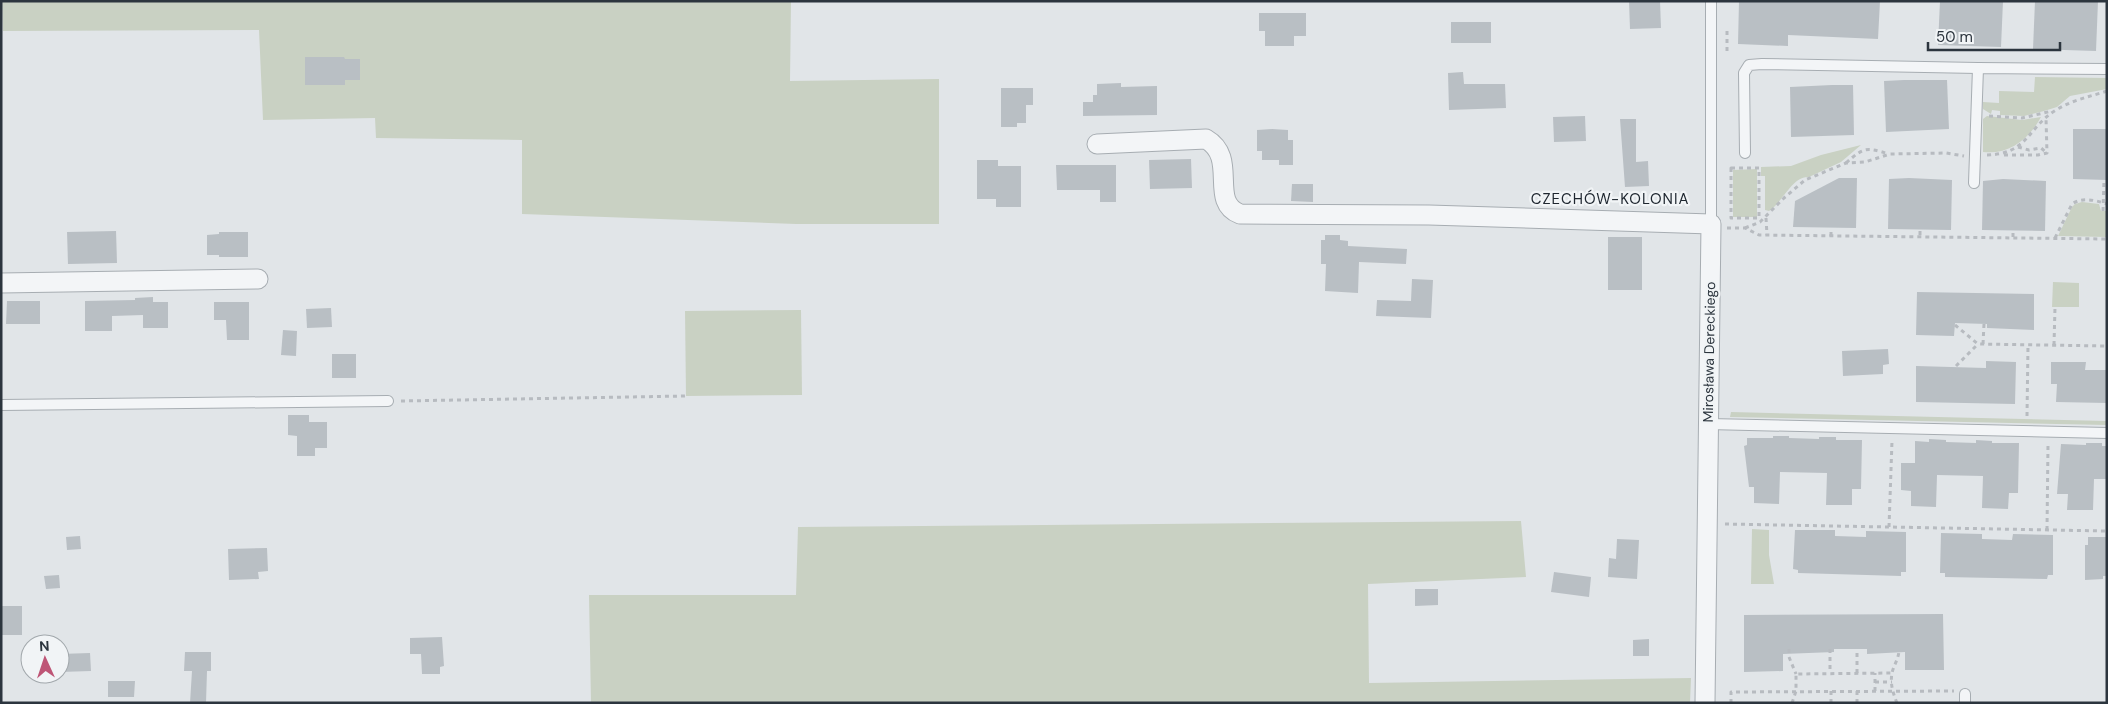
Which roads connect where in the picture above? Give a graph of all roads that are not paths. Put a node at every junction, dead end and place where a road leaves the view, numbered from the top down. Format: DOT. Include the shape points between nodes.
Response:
graph roads {
  1 [pos="1712,1"];
  2 [pos="1978,68"];
  3 [pos="2107,69"];
  4 [pos="1097,144"];
  5 [pos="1745,153"];
  6 [pos="1974,183"];
  7 [pos="1716,226"];
  8 [pos="258,279"];
  9 [pos="1,283"];
  10 [pos="388,401"];
  11 [pos="1,405"];
  12 [pos="1708,424"];
  13 [pos="2107,433"];
  14 [pos="1705,703"];
  1 -- 7 [label="lane, Mirosława Dereckiego"];
  2 -- 3 [label="lane"];
  2 -- 5 [label="lane" via="1749,65 1744,73"];
  2 -- 6 [label="lane"];
  4 -- 7 [label="street" via="1206,139 1216,144 1222,157 1225,201 1232,212 1240,214 1429,216"];
  7 -- 12 [label="street, Mirosława Dereckiego"];
  8 -- 9 [label="street"];
  10 -- 11 [label="lane"];
  12 -- 13 [label="lane"];
  12 -- 14 [label="street, Mirosława Dereckiego"];
}
